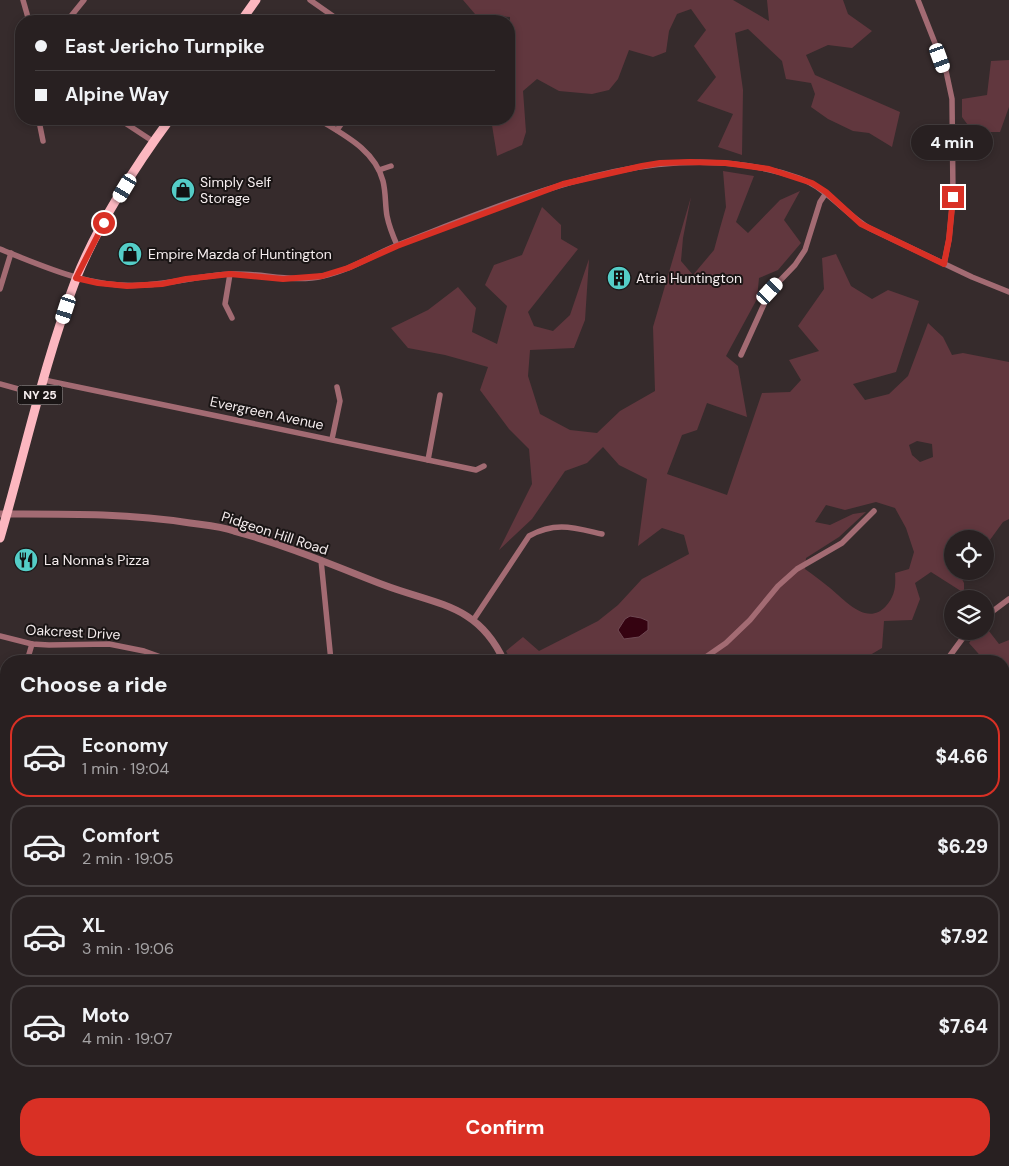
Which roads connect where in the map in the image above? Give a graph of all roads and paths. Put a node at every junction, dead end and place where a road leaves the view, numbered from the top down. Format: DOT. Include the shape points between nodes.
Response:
graph roads {
  1 [pos="23,0"];
  2 [pos="84,0"];
  3 [pos="256,0"];
  4 [pos="310,0"];
  5 [pos="918,0"];
  6 [pos="27,15"];
  7 [pos="72,15"];
  8 [pos="245,15"];
  9 [pos="331,15"];
  10 [pos="40,125"];
  11 [pos="128,125"];
  12 [pos="166,125"];
  13 [pos="328,125"];
  14 [pos="341,125"];
  15 [pos="337,130"];
  16 [pos="44,141"];
  17 [pos="154,142"];
  18 [pos="391,166"];
  19 [pos="380,170"];
  20 [pos="826,192"];
  21 [pos="397,246"];
  22 [pos="0,249"];
  23 [pos="11,253"];
  24 [pos="944,264"];
  25 [pos="230,274"];
  26 [pos="76,278"];
  27 [pos="0,289"];
  28 [pos="1009,292"];
  29 [pos="232,318"];
  30 [pos="741,355"];
  31 [pos="44,380"];
  32 [pos="0,384"];
  33 [pos="337,387"];
  34 [pos="40,395"];
  35 [pos="440,395"];
  36 [pos="332,439"];
  37 [pos="428,460"];
  38 [pos="484,466"];
  39 [pos="874,511"];
  40 [pos="3,514"];
  41 [pos="602,534"];
  42 [pos="0,538"];
  43 [pos="321,560"];
  44 [pos="1009,599"];
  45 [pos="994,610"];
  46 [pos="474,620"];
  47 [pos="0,636"];
  48 [pos="961,640"];
  49 [pos="32,644"];
  50 [pos="29,655"];
  51 [pos="155,655"];
  52 [pos="330,655"];
  53 [pos="501,655"];
  54 [pos="709,655"];
  55 [pos="950,655"];
  1 -- 6 [label="street"];
  2 -- 7 [label="street"];
  3 -- 8 [label="main road"];
  4 -- 9 [label="street"];
  5 -- 24 [label="street" via="946,72 952,98 953,197"];
  10 -- 16 [label="street"];
  11 -- 17 [label="street"];
  12 -- 17 [label="main road, NY 25"];
  13 -- 15 [label="street"];
  14 -- 15 [label="street"];
  15 -- 19 [label="street" via="363,149"];
  17 -- 26 [label="main road, NY 25" via="104,223"];
  18 -- 19 [label="street"];
  19 -- 21 [label="street" via="387,215"];
  20 -- 21 [label="street" via="806,180 761,168 709,162 660,163 563,184"];
  20 -- 24 [label="street" via="861,224"];
  20 -- 30 [label="street" via="805,250 770,291"];
  21 -- 25 [label="street" via="322,276 283,279"];
  22 -- 23 [label="street"];
  23 -- 26 [label="street"];
  23 -- 27 [label="street"];
  24 -- 28 [label="street"];
  25 -- 26 [label="street" via="127,286"];
  25 -- 29 [label="street" via="225,304"];
  26 -- 31 [label="main road, NY 25"];
  31 -- 34 [label="main road, NY 25"];
  31 -- 36 [label="street, Evergreen Avenue"];
  32 -- 34 [label="street"];
  33 -- 36 [label="street" via="340,401"];
  34 -- 40 [label="main road, NY 25"];
  35 -- 37 [label="street"];
  36 -- 37 [label="street, Evergreen Avenue"];
  37 -- 38 [label="street, Evergreen Avenue" via="476,470"];
  39 -- 54 [label="street" via="842,543 797,569 750,620"];
  40 -- 42 [label="main road, NY 25"];
  40 -- 43 [label="street, Pidgeon Hill Road" via="108,514 169,519 233,530"];
  41 -- 46 [label="street" via="561,526 530,536"];
  43 -- 46 [label="street, Pidgeon Hill Road" via="406,593 456,608"];
  43 -- 52 [label="street"];
  44 -- 45 [label="street"];
  46 -- 53 [label="street, Pidgeon Hill Road"];
  47 -- 49 [label="street, Oakcrest Drive"];
  48 -- 55 [label="street"];
  49 -- 50 [label="street"];
  49 -- 51 [label="street, Oakcrest Drive" via="108,644"];
}
